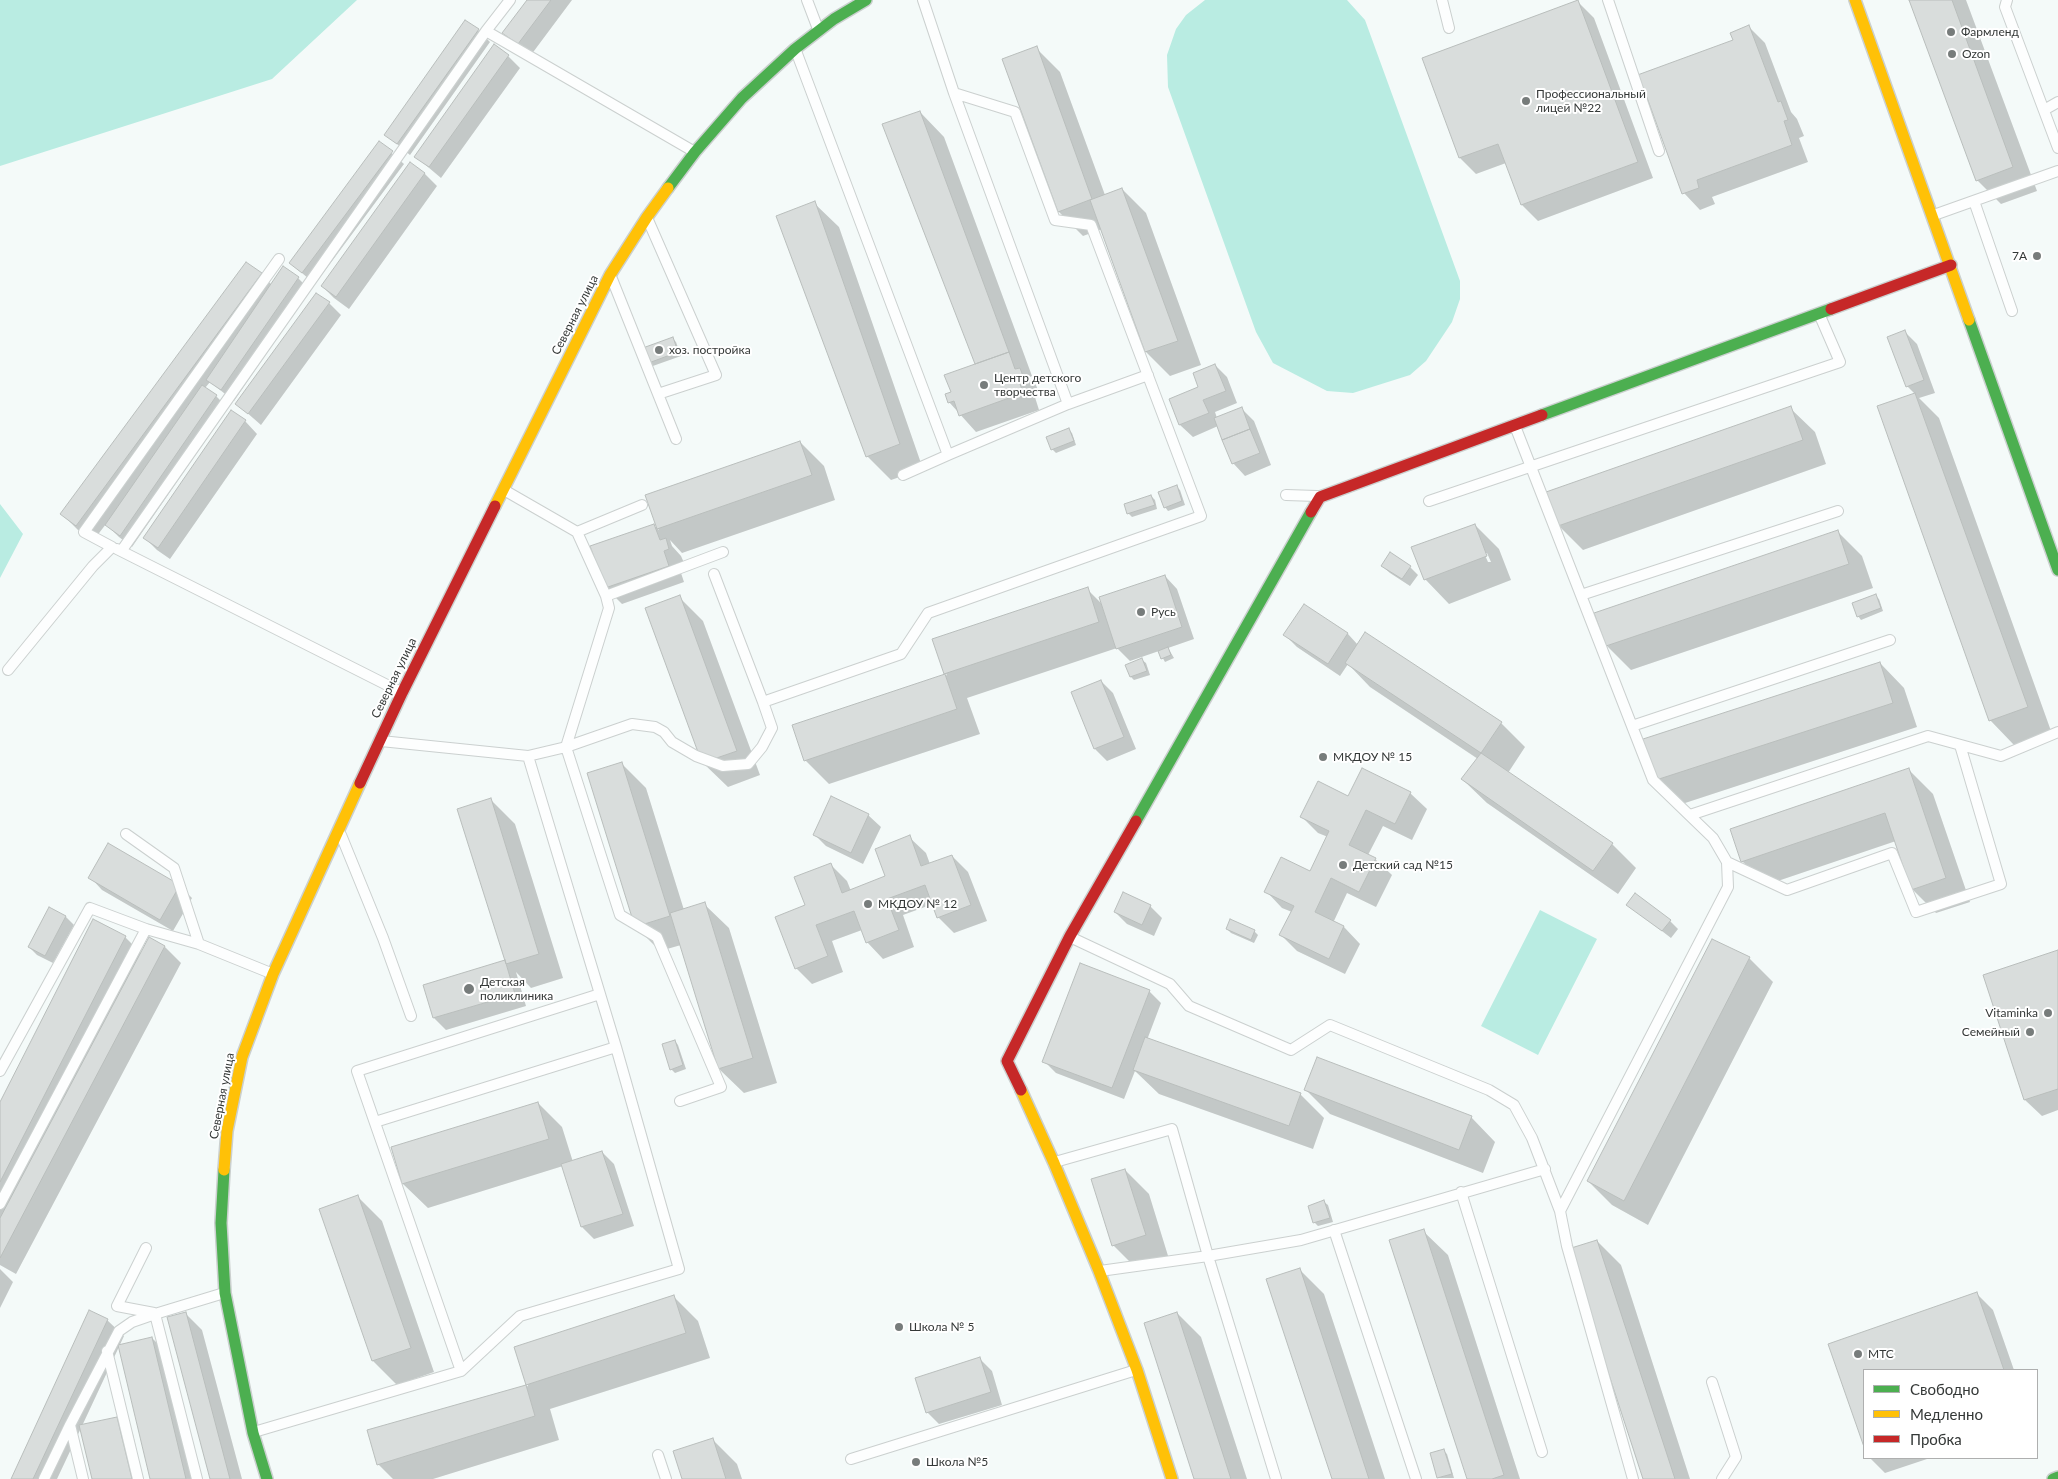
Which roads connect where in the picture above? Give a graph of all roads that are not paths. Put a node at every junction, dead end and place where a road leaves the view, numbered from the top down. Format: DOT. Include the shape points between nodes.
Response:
graph roads {
  1 [pos="510,0"];
  2 [pos="807,0"];
  3 [pos="866,0"];
  4 [pos="923,0"];
  5 [pos="1442,0"];
  6 [pos="1608,0"];
  7 [pos="1855,0"];
  8 [pos="2007,0"];
  9 [pos="1449,28"];
  10 [pos="486,31"];
  11 [pos="819,31"];
  12 [pos="795,49"];
  13 [pos="954,93"];
  14 [pos="2058,102"];
  15 [pos="2044,110"];
  16 [pos="2058,148"];
  17 [pos="1659,151"];
  18 [pos="695,152"];
  19 [pos="2058,171"];
  20 [pos="1974,201"];
  21 [pos="1933,215"];
  22 [pos="647,216"];
  23 [pos="279,259"];
  24 [pos="1951,266"];
  25 [pos="610,274"];
  26 [pos="2012,311"];
  27 [pos="1819,314"];
  28 [pos="1148,375"];
  29 [pos="658,394"];
  30 [pos="1068,404"];
  31 [pos="1515,426"];
  32 [pos="676,439"];
  33 [pos="948,455"];
  34 [pos="1531,467"];
  35 [pos="903,475"];
  36 [pos="503,489"];
  37 [pos="1286,495"];
  38 [pos="1320,496"];
  39 [pos="1429,501"];
  40 [pos="642,505"];
  41 [pos="1838,511"];
  42 [pos="577,532"];
  43 [pos="112,547"];
  44 [pos="122,550"];
  45 [pos="723,552"];
  46 [pos="2058,570"];
  47 [pos="714,574"];
  48 [pos="1581,595"];
  49 [pos="606,596"];
  50 [pos="1890,640"];
  51 [pos="8,670"];
  52 [pos="402,692"];
  53 [pos="763,702"];
  54 [pos="1632,726"];
  55 [pos="2058,732"];
  56 [pos="380,741"];
  57 [pos="1960,745"];
  58 [pos="566,747"];
  59 [pos="528,756"];
  60 [pos="1690,815"];
  61 [pos="339,830"];
  62 [pos="126,834"];
  63 [pos="1727,862"];
  64 [pos="146,929"];
  65 [pos="1070,936"];
  66 [pos="199,944"];
  67 [pos="273,974"];
  68 [pos="600,994"];
  69 [pos="411,1016"];
  70 [pos="616,1047"];
  71 [pos="0,1072"];
  72 [pos="680,1101"];
  73 [pos="375,1122"];
  74 [pos="1054,1163"];
  75 [pos="1545,1170"];
  76 [pos="1461,1192"];
  77 [pos="0,1204"];
  78 [pos="1560,1211"];
  79 [pos="1334,1230"];
  80 [pos="146,1248"];
  81 [pos="1208,1256"];
  82 [pos="1099,1271"];
  83 [pos="225,1293"];
  84 [pos="155,1314"];
  85 [pos="108,1351"];
  86 [pos="1137,1370"];
  87 [pos="461,1371"];
  88 [pos="1712,1382"];
  89 [pos="70,1425"];
  90 [pos="253,1432"];
  91 [pos="1542,1452"];
  92 [pos="658,1454"];
  93 [pos="851,1459"];
  94 [pos="2058,1477"];
  95 [pos="44,1479"];
  96 [pos="82,1479"];
  97 [pos="138,1479"];
  98 [pos="197,1479"];
  99 [pos="267,1479"];
  100 [pos="666,1479"];
  101 [pos="1172,1479"];
  102 [pos="1276,1479"];
  103 [pos="1416,1479"];
  104 [pos="1633,1479"];
  105 [pos="1722,1479"];
  106 [pos="2053,1479"];
  1 -- 10 [label="lane"];
  2 -- 11 [label="lane"];
  3 -- 11 [label="street, Северная улица"];
  4 -- 13 [label="lane"];
  5 -- 9 [label="lane"];
  6 -- 17 [label="lane"];
  7 -- 21 [label="street"];
  8 -- 15 [label="lane" via="2006,7"];
  10 -- 18 [label="lane"];
  10 -- 44 [label="lane"];
  11 -- 12 [label="street, Северная улица"];
  12 -- 18 [label="street, Северная улица" via="742,98"];
  12 -- 33 [label="lane"];
  13 -- 28 [label="lane" via="1015,112 1055,220 1091,225"];
  13 -- 30 [label="lane"];
  14 -- 15 [label="lane"];
  15 -- 16 [label="lane"];
  18 -- 22 [label="street, Северная улица"];
  19 -- 20 [label="lane"];
  20 -- 21 [label="lane"];
  20 -- 26 [label="lane"];
  21 -- 24 [label="street"];
  22 -- 25 [label="street, Северная улица"];
  22 -- 29 [label="lane" via="716,375"];
  23 -- 43 [label="lane" via="84,532"];
  24 -- 27 [label="street"];
  24 -- 46 [label="street"];
  25 -- 29 [label="lane"];
  25 -- 36 [label="street, Северная улица"];
  27 -- 31 [label="street"];
  27 -- 34 [label="lane" via="1840,362"];
  28 -- 30 [label="lane"];
  28 -- 53 [label="lane" via="1201,516 928,613 901,654"];
  29 -- 32 [label="lane"];
  30 -- 33 [label="lane"];
  31 -- 34 [label="lane"];
  31 -- 38 [label="street"];
  33 -- 35 [label="lane"];
  34 -- 39 [label="lane"];
  34 -- 48 [label="lane"];
  36 -- 42 [label="lane"];
  36 -- 52 [label="street, Северная улица"];
  37 -- 38 [label="lane"];
  38 -- 65 [label="street"];
  40 -- 42 [label="lane"];
  41 -- 48 [label="lane"];
  42 -- 49 [label="lane"];
  43 -- 44 [label="lane"];
  43 -- 51 [label="lane"];
  44 -- 52 [label="lane"];
  45 -- 49 [label="lane"];
  47 -- 53 [label="lane"];
  48 -- 54 [label="lane"];
  49 -- 58 [label="lane" via="609,608"];
  50 -- 54 [label="lane"];
  52 -- 56 [label="street, Северная улица"];
  53 -- 58 [label="lane" via="772,728 762,748 748,764 723,766 696,756 648,724 632,724"];
  54 -- 60 [label="lane" via="1653,780"];
  55 -- 57 [label="lane" via="2001,756"];
  56 -- 59 [label="lane"];
  56 -- 61 [label="street, Северная улица"];
  57 -- 60 [label="lane" via="1928,736"];
  57 -- 63 [label="lane" via="2001,884 1916,912 1892,853 1787,890"];
  58 -- 59 [label="lane"];
  58 -- 72 [label="lane" via="620,915 657,937 721,1087"];
  59 -- 68 [label="lane"];
  60 -- 63 [label="lane" via="1713,838"];
  61 -- 67 [label="street, Северная улица"];
  61 -- 69 [label="lane"];
  62 -- 66 [label="lane" via="174,868"];
  63 -- 78 [label="lane" via="1728,887"];
  64 -- 66 [label="lane"];
  64 -- 71 [label="lane" via="90,908"];
  64 -- 77 [label="lane"];
  65 -- 74 [label="street" via="1007,1061"];
  65 -- 75 [label="lane" via="1170,984 1189,1006 1291,1050 1330,1025 1489,1090 1514,1105"];
  66 -- 67 [label="lane"];
  67 -- 83 [label="street, Северная улица" via="242,1057 227,1130 221,1223"];
  68 -- 70 [label="lane"];
  68 -- 73 [label="lane" via="358,1071"];
  70 -- 73 [label="lane"];
  70 -- 87 [label="lane" via="679,1269 520,1316"];
  73 -- 87 [label="lane"];
  74 -- 81 [label="lane" via="1172,1129"];
  74 -- 82 [label="street"];
  75 -- 76 [label="lane"];
  75 -- 78 [label="lane"];
  76 -- 79 [label="lane"];
  76 -- 91 [label="lane"];
  78 -- 104 [label="lane"];
  79 -- 81 [label="lane" via="1301,1240"];
  79 -- 103 [label="lane"];
  80 -- 84 [label="lane" via="117,1306"];
  81 -- 82 [label="lane"];
  81 -- 102 [label="lane"];
  82 -- 86 [label="street"];
  83 -- 84 [label="lane"];
  83 -- 90 [label="street, Северная улица"];
  84 -- 85 [label="lane" via="132,1322 119,1331"];
  84 -- 98 [label="lane"];
  85 -- 89 [label="lane"];
  85 -- 97 [label="lane"];
  86 -- 93 [label="lane"];
  86 -- 101 [label="street"];
  87 -- 90 [label="lane"];
  88 -- 105 [label="lane" via="1736,1457"];
  89 -- 95 [label="lane"];
  89 -- 96 [label="lane"];
  90 -- 99 [label="street, Северная улица"];
  92 -- 100 [label="lane"];
  94 -- 106 [label="street"];
}
